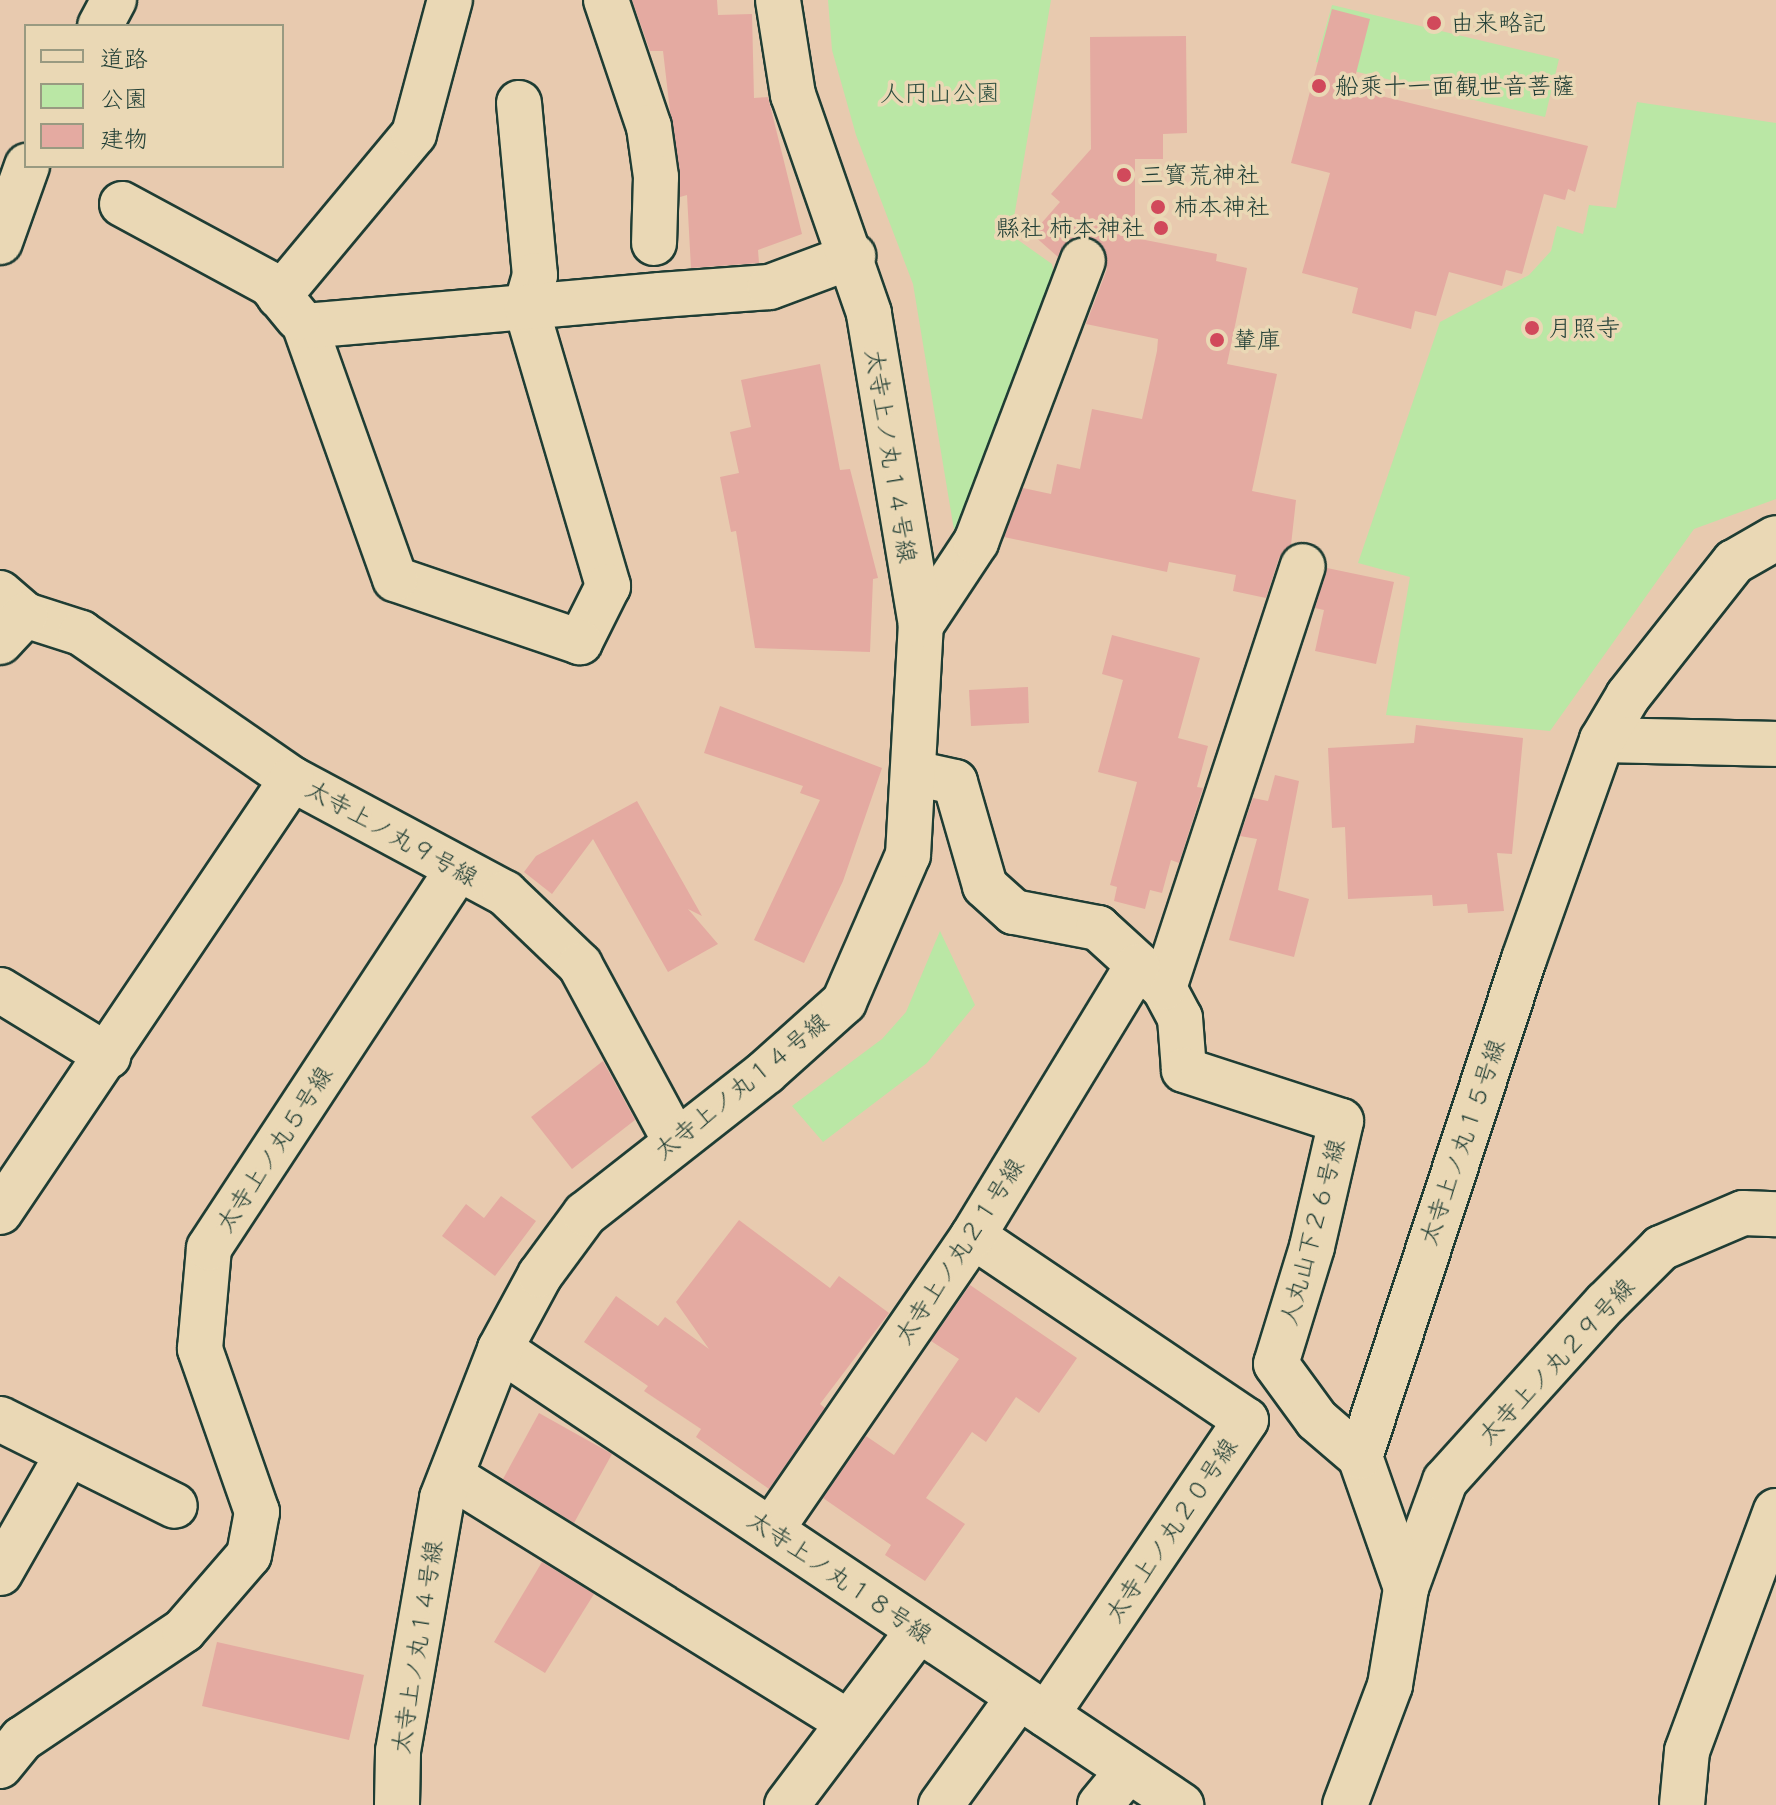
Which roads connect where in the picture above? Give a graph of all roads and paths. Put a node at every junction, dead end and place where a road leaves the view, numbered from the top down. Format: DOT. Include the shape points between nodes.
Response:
graph roads {
  1 [pos="114,0"];
  2 [pos="450,0"];
  3 [pos="606,0"];
  4 [pos="778,0"];
  5 [pos="101,24"];
  6 [pos="519,103"];
  7 [pos="26,168"];
  8 [pos="122,204"];
  9 [pos="0,242"];
  10 [pos="654,243"];
  11 [pos="853,256"];
  12 [pos="1083,261"];
  13 [pos="526,307"];
  14 [pos="292,311"];
  15 [pos="1776,538"];
  16 [pos="1303,566"];
  17 [pos="8,617"];
  18 [pos="921,625"];
  19 [pos="1602,740"];
  20 [pos="1776,744"];
  21 [pos="914,773"];
  22 [pos="292,779"];
  23 [pos="457,870"];
  24 [pos="1151,977"];
  25 [pos="0,990"];
  26 [pos="108,1056"];
  27 [pos="674,1139"];
  28 [pos="1,1208"];
  29 [pos="1776,1214"];
  30 [pos="973,1236"];
  31 [pos="500,1349"];
  32 [pos="0,1419"];
  33 [pos="68,1454"];
  34 [pos="1360,1457"];
  35 [pos="451,1476"];
  36 [pos="175,1506"];
  37 [pos="1776,1511"];
  38 [pos="771,1530"];
  39 [pos="0,1573"];
  40 [pos="1406,1588"];
  41 [pos="919,1630"];
  42 [pos="1033,1706"];
  43 [pos="849,1723"];
  44 [pos="0,1766"];
  45 [pos="1129,1770"];
  46 [pos="397,1805"];
  47 [pos="787,1805"];
  48 [pos="941,1805"];
  49 [pos="1100,1805"];
  50 [pos="1181,1805"];
  51 [pos="1345,1805"];
  52 [pos="1682,1805"];
  1 -- 5 [label="street"];
  2 -- 14 [label="street" via="414,134"];
  3 -- 10 [label="street" via="649,127 656,177"];
  4 -- 11 [label="street, 太寺上ノ丸１４号線" via="793,95"];
  6 -- 13 [label="street" via="535,275"];
  7 -- 9 [label="street"];
  8 -- 14 [label="street" via="270,284"];
  11 -- 13 [label="street" via="770,287"];
  11 -- 18 [label="street, 太寺上ノ丸１４号線" via="869,313"];
  12 -- 18 [label="street" via="976,542"];
  13 -- 14 [label="street"];
  13 -- 14 [label="street" via="608,586 580,642 395,579"];
  15 -- 19 [label="street, 太寺上ノ丸１５号線" via="1734,562 1628,696"];
  16 -- 24 [label="street, 太寺上ノ丸２１号線"];
  17 -- 22 [label="street, 太寺上ノ丸９号線" via="81,633"];
  18 -- 21 [label="street, 太寺上ノ丸１４号線"];
  19 -- 20 [label="street"];
  19 -- 34 [label="street, 太寺上ノ丸１５号線" via="1372,1408"];
  21 -- 24 [label="street" via="955,782 985,886 1014,912 1098,928"];
  21 -- 27 [label="street, 太寺上ノ丸１４号線" via="908,855 844,1002 766,1072"];
  22 -- 23 [label="street, 太寺上ノ丸９号線"];
  22 -- 26 [label="street"];
  23 -- 27 [label="street, 太寺上ノ丸９号線" via="505,893 580,965"];
  23 -- 44 [label="street, 太寺上ノ丸５号線" via="209,1248 200,1349 257,1512 249,1555 184,1630 22,1739"];
  24 -- 30 [label="street, 太寺上ノ丸２１号線"];
  24 -- 34 [label="street, 人丸山下２６号線" via="1180,1018 1184,1070 1341,1121 1312,1247 1276,1364 1317,1420"];
  25 -- 26 [label="street"];
  26 -- 28 [label="street"];
  27 -- 31 [label="street, 太寺上ノ丸１４号線" via="585,1214 540,1275"];
  29 -- 40 [label="street, 太寺上ノ丸２９号線" via="1743,1213 1661,1248 1606,1303 1445,1481"];
  30 -- 38 [label="street, 太寺上ノ丸２１号線"];
  30 -- 42 [label="street, 太寺上ノ丸２０号線" via="1246,1420"];
  31 -- 35 [label="street, 太寺上ノ丸１４号線"];
  31 -- 38 [label="street, 太寺上ノ丸１８号線"];
  32 -- 33 [label="street"];
  33 -- 36 [label="street"];
  33 -- 39 [label="street"];
  34 -- 40 [label="street"];
  35 -- 43 [label="street"];
  35 -- 46 [label="street, 太寺上ノ丸１４号線" via="442,1498 398,1751"];
  37 -- 52 [label="street" via="1687,1751"];
  38 -- 41 [label="street, 太寺上ノ丸１８号線"];
  40 -- 51 [label="street" via="1390,1685"];
  41 -- 42 [label="street, 太寺上ノ丸１８号線"];
  41 -- 43 [label="street"];
  42 -- 45 [label="street, 太寺上ノ丸１８号線"];
  42 -- 48 [label="street"];
  43 -- 47 [label="street"];
  45 -- 49 [label="street"];
  45 -- 50 [label="street, 太寺上ノ丸１８号線"];
}
